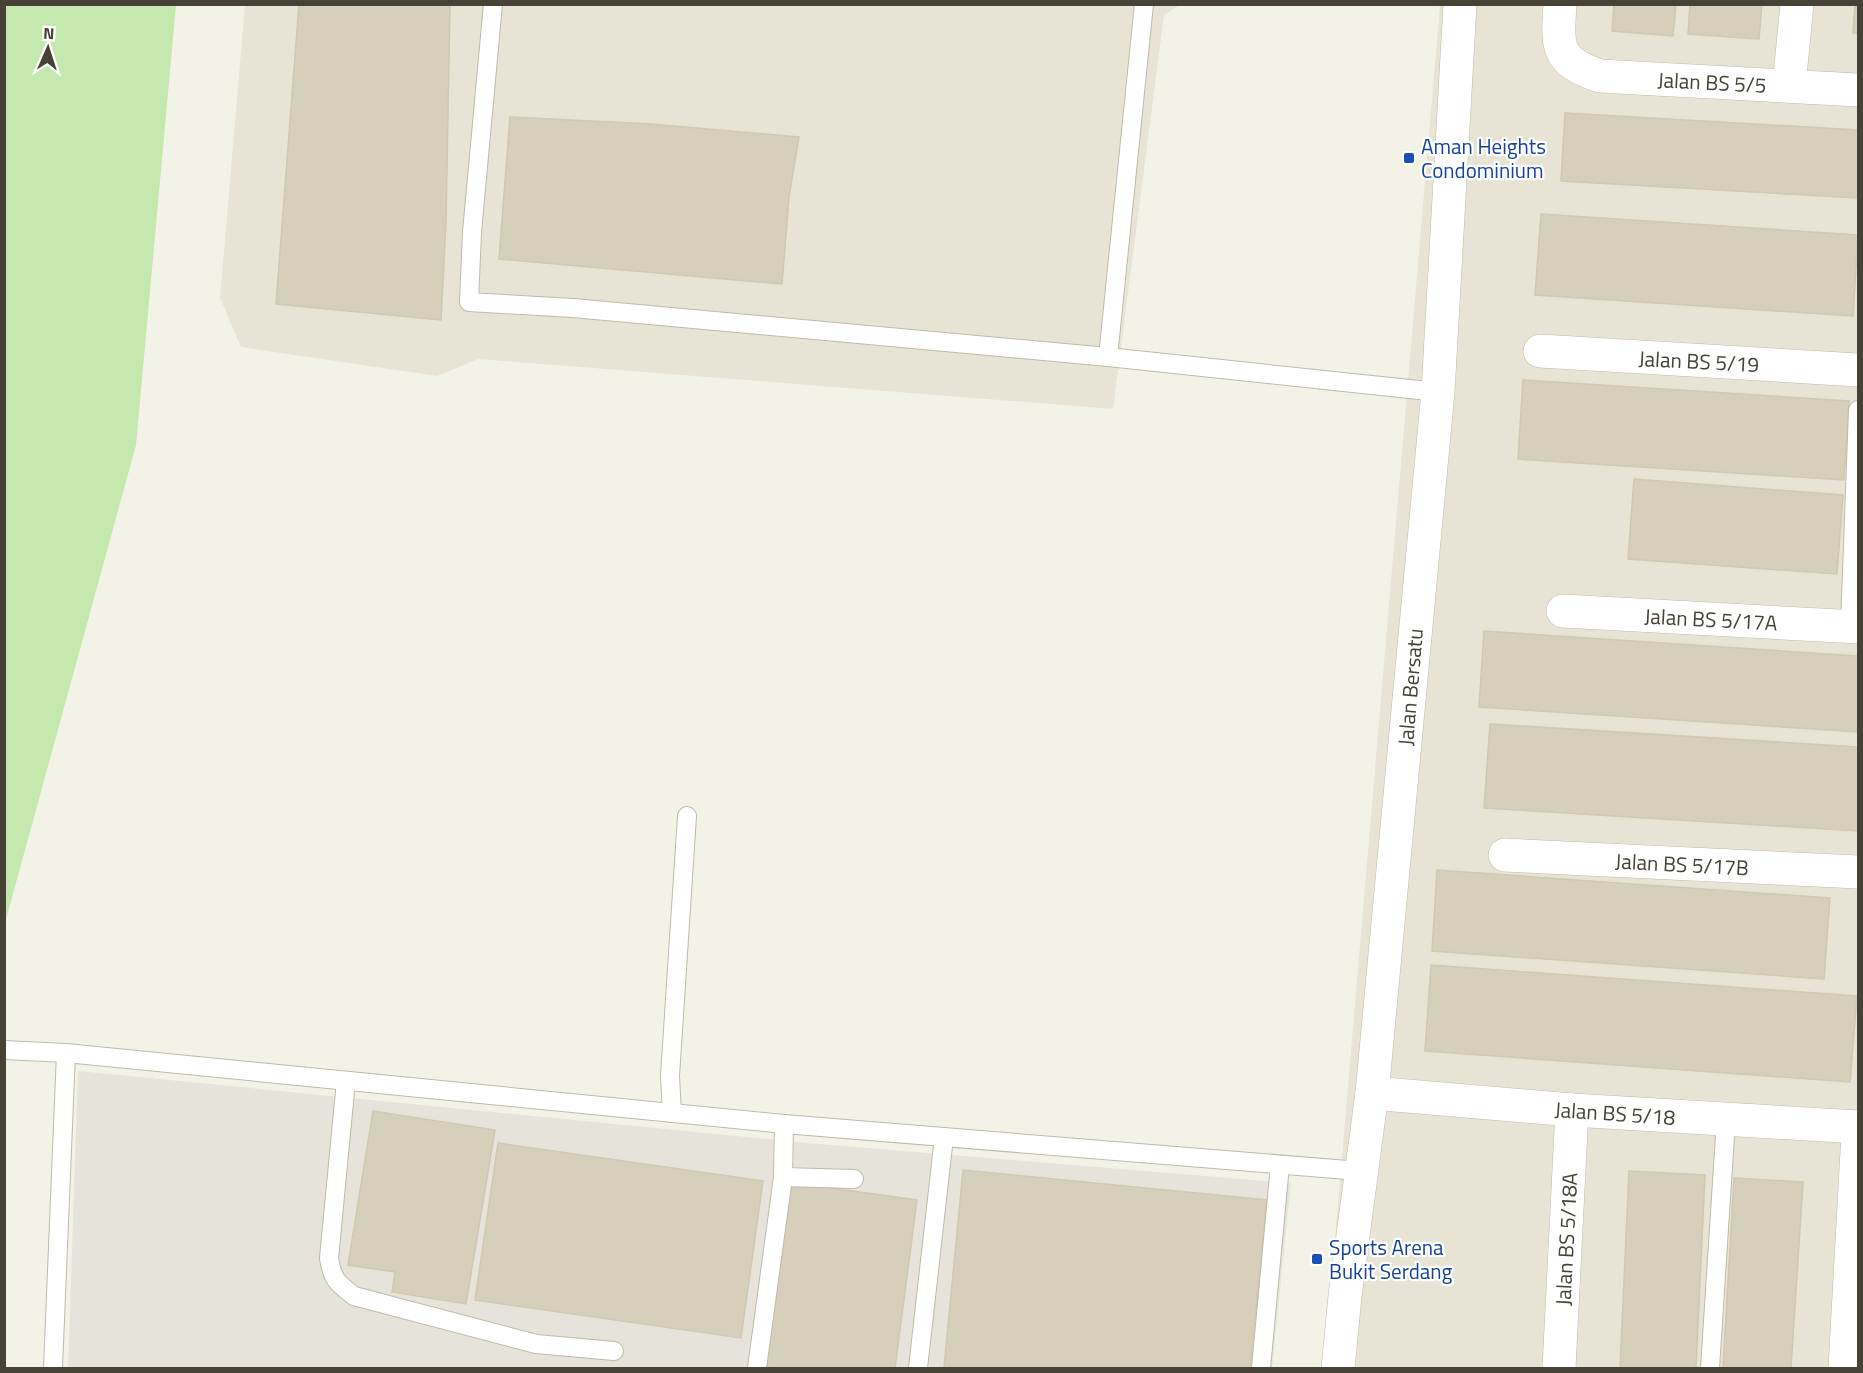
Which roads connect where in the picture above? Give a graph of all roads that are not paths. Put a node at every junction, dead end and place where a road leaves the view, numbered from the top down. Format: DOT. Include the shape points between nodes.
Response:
graph roads {
  1 [pos="493,4"];
  2 [pos="1144,4"];
  3 [pos="1460,4"];
  4 [pos="1560,4"];
  5 [pos="1797,4"];
  6 [pos="1789,86"];
  7 [pos="1858,90"];
  8 [pos="1540,351"];
  9 [pos="1108,357"];
  10 [pos="1858,370"];
  11 [pos="1438,392"];
  12 [pos="1858,410"];
  13 [pos="1563,611"];
  14 [pos="1854,627"];
  15 [pos="687,816"];
  16 [pos="1505,855"];
  17 [pos="1858,872"];
  18 [pos="4,1050"];
  19 [pos="66,1053"];
  20 [pos="346,1081"];
  21 [pos="1372,1093"];
  22 [pos="1572,1110"];
  23 [pos="672,1113"];
  24 [pos="1726,1120"];
  25 [pos="783,1124"];
  26 [pos="1858,1127"];
  27 [pos="1858,1133"];
  28 [pos="944,1137"];
  29 [pos="1280,1165"];
  30 [pos="1360,1171"];
  31 [pos="783,1177"];
  32 [pos="854,1179"];
  33 [pos="614,1351"];
  34 [pos="53,1368"];
  35 [pos="757,1368"];
  36 [pos="918,1368"];
  37 [pos="1261,1368"];
  38 [pos="1338,1368"];
  39 [pos="1559,1368"];
  40 [pos="1710,1368"];
  41 [pos="1845,1368"];
  1 -- 9 [label="lane" via="469,302"];
  2 -- 9 [label="lane"];
  3 -- 11 [label="street, Jalan Bersatu"];
  4 -- 6 [label="street, Jalan BS 5/5" via="1561,49 1568,62 1583,70 1600,76"];
  5 -- 6 [label="street"];
  6 -- 7 [label="street, Jalan BS 5/5"];
  8 -- 10 [label="street, Jalan BS 5/19"];
  9 -- 11 [label="lane"];
  11 -- 21 [label="street, Jalan Bersatu"];
  12 -- 14 [label="lane"];
  13 -- 14 [label="street, Jalan BS 5/17A"];
  15 -- 23 [label="lane" via="670,1076"];
  16 -- 17 [label="street, Jalan BS 5/17B"];
  18 -- 19 [label="lane"];
  19 -- 20 [label="lane"];
  19 -- 34 [label="lane"];
  20 -- 23 [label="lane"];
  20 -- 33 [label="lane" via="329,1258 337,1284 354,1296 536,1344"];
  21 -- 22 [label="street, Jalan BS 5/18"];
  21 -- 30 [label="street, Jalan Bersatu"];
  22 -- 24 [label="street, Jalan BS 5/18"];
  22 -- 39 [label="street, Jalan BS 5/18A"];
  23 -- 25 [label="lane"];
  24 -- 26 [label="street, Jalan BS 5/18"];
  24 -- 40 [label="lane"];
  25 -- 28 [label="lane"];
  25 -- 31 [label="lane"];
  27 -- 41 [label="street"];
  28 -- 29 [label="lane"];
  28 -- 36 [label="lane"];
  29 -- 30 [label="lane"];
  29 -- 37 [label="lane"];
  30 -- 38 [label="street, Jalan Bersatu"];
  31 -- 32 [label="lane"];
  31 -- 35 [label="lane"];
}
